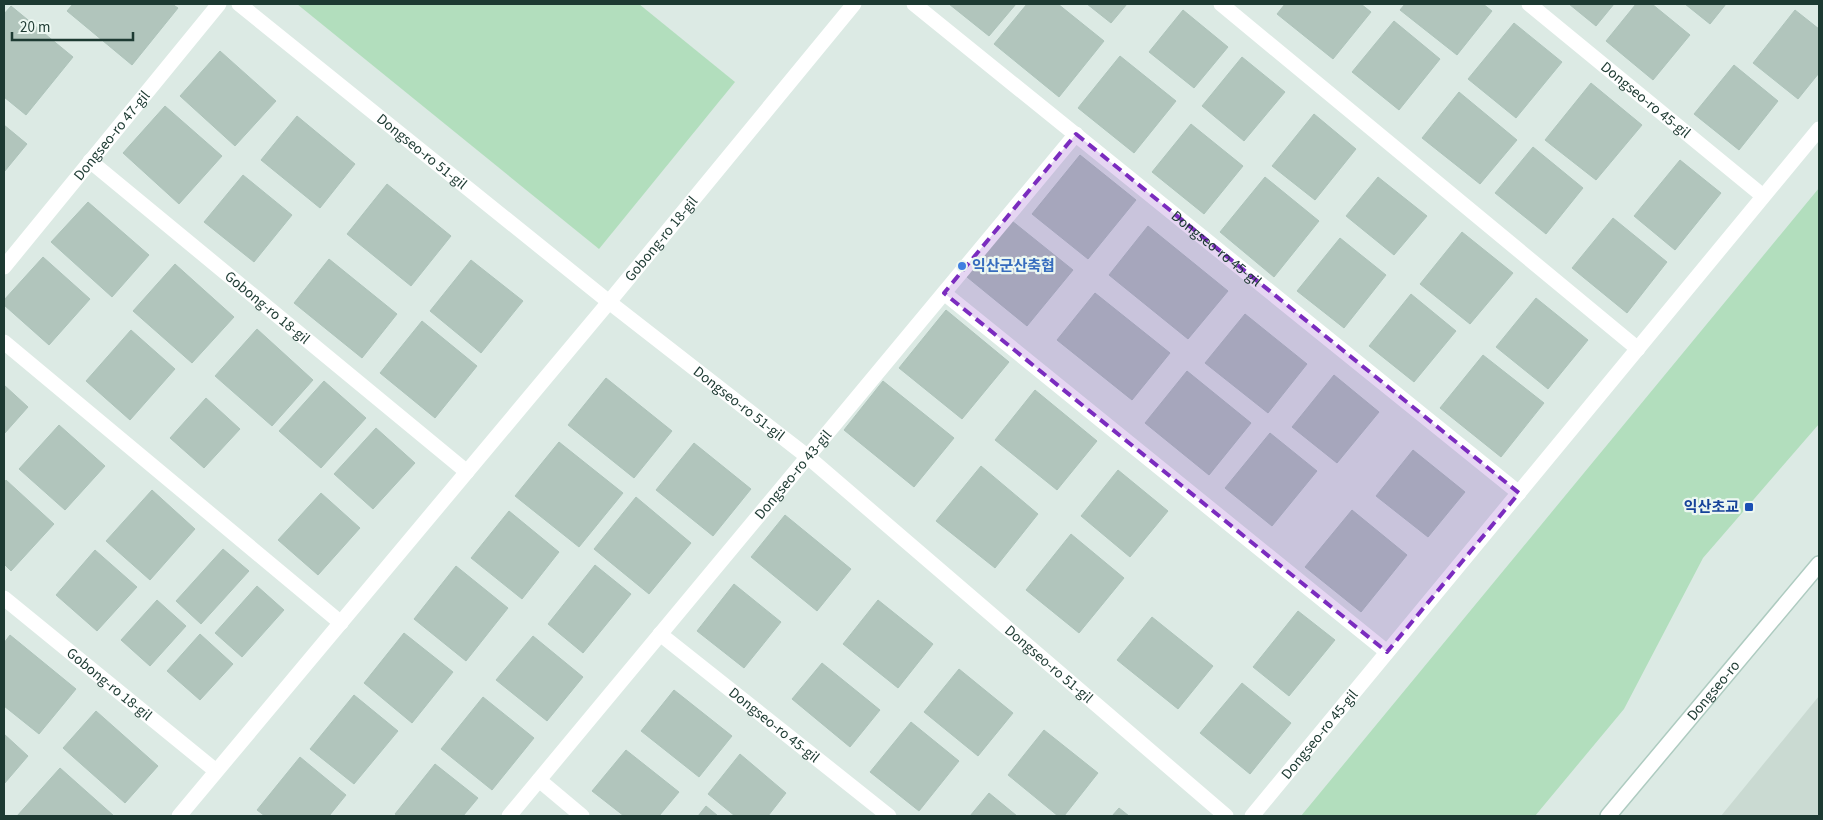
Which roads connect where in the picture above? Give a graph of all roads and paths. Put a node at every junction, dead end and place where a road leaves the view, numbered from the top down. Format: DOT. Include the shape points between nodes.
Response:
graph roads {
  1 [pos="219,4"];
  2 [pos="239,4"];
  3 [pos="854,4"];
  4 [pos="914,4"];
  5 [pos="1221,4"];
  6 [pos="1529,4"];
  7 [pos="1819,129"];
  8 [pos="1076,134"];
  9 [pos="90,161"];
  10 [pos="1763,196"];
  11 [pos="4,267"];
  12 [pos="944,293"];
  13 [pos="609,302"];
  14 [pos="4,342"];
  15 [pos="1638,349"];
  16 [pos="808,457"];
  17 [pos="467,472"];
  18 [pos="1519,493"];
  19 [pos="1819,564"];
  20 [pos="4,598"];
  21 [pos="341,623"];
  22 [pos="660,634"];
  23 [pos="1387,652"];
  24 [pos="216,771"];
  25 [pos="539,780"];
  26 [pos="179,816"];
  27 [pos="509,816"];
  28 [pos="582,816"];
  29 [pos="889,816"];
  30 [pos="1226,816"];
  31 [pos="1252,816"];
  32 [pos="1608,816"];
  1 -- 9 [label="street, Dongseo-ro 47-gil"];
  2 -- 13 [label="street, Dongseo-ro 51-gil"];
  3 -- 13 [label="street, Gobong-ro 18-gil"];
  4 -- 8 [label="street, Dongseo-ro 45-gil"];
  5 -- 15 [label="street"];
  6 -- 10 [label="street, Dongseo-ro 45-gil"];
  7 -- 10 [label="street, Dongseo-ro 45-gil"];
  8 -- 12 [label="street, Dongseo-ro 43-gil"];
  8 -- 18 [label="street, Dongseo-ro 45-gil"];
  9 -- 11 [label="street, Dongseo-ro 47-gil"];
  9 -- 17 [label="street, Gobong-ro 18-gil"];
  10 -- 15 [label="street, Dongseo-ro 45-gil"];
  12 -- 16 [label="street, Dongseo-ro 43-gil"];
  12 -- 23 [label="street"];
  13 -- 16 [label="street, Dongseo-ro 51-gil"];
  13 -- 17 [label="street, Gobong-ro 18-gil"];
  14 -- 21 [label="street"];
  15 -- 18 [label="street, Dongseo-ro 45-gil"];
  16 -- 22 [label="street, Dongseo-ro 43-gil"];
  16 -- 30 [label="street, Dongseo-ro 51-gil"];
  17 -- 21 [label="street, Gobong-ro 18-gil"];
  18 -- 23 [label="street, Dongseo-ro 45-gil"];
  19 -- 32 [label="street, Dongseo-ro"];
  20 -- 24 [label="street, Gobong-ro 18-gil"];
  21 -- 24 [label="street, Gobong-ro 18-gil"];
  22 -- 25 [label="street, Dongseo-ro 43-gil"];
  22 -- 29 [label="street, Dongseo-ro 45-gil"];
  23 -- 31 [label="street, Dongseo-ro 45-gil"];
  24 -- 26 [label="street, Gobong-ro 18-gil"];
  25 -- 27 [label="street, Dongseo-ro 43-gil"];
  25 -- 28 [label="street"];
}
